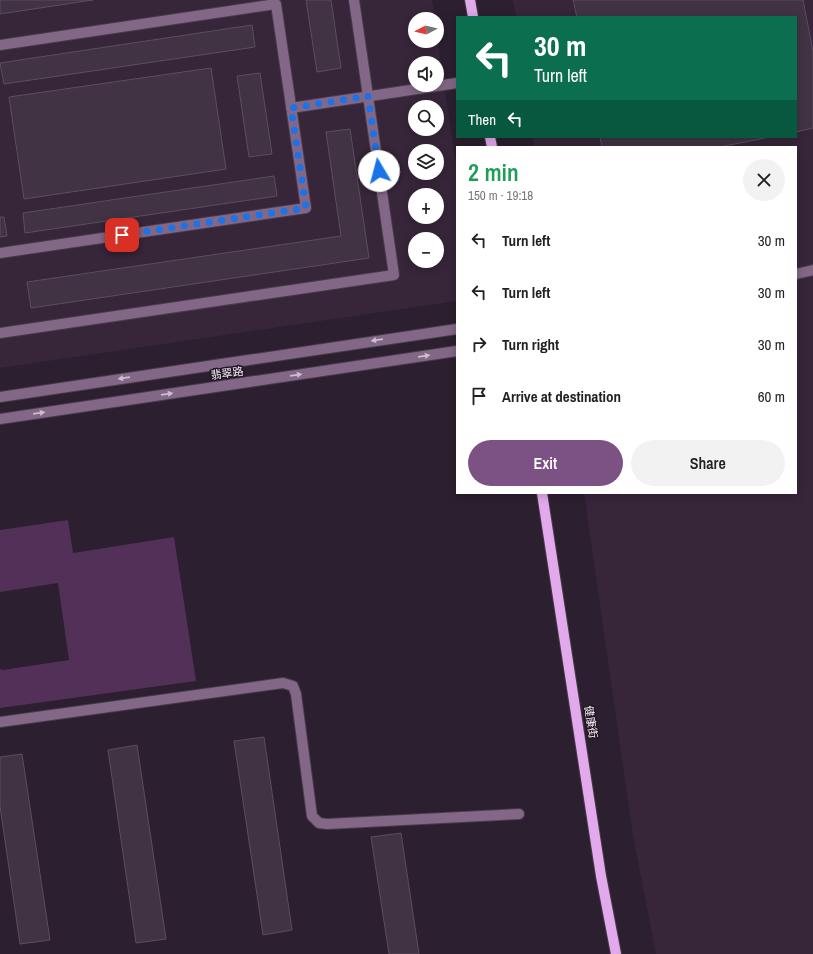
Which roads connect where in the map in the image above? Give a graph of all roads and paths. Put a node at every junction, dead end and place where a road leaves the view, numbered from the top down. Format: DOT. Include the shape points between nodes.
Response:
graph roads {
  1 [pos="354,0"];
  2 [pos="470,0"];
  3 [pos="473,16"];
  4 [pos="0,45"];
  5 [pos="456,83"];
  6 [pos="368,96"];
  7 [pos="291,108"];
  8 [pos="0,253"];
  9 [pos="813,270"];
  10 [pos="797,274"];
  11 [pos="456,329"];
  12 [pos="0,334"];
  13 [pos="456,351"];
  14 [pos="0,396"];
  15 [pos="0,419"];
  16 [pos="542,494"];
  17 [pos="0,722"];
  18 [pos="519,814"];
  19 [pos="616,954"];
  1 -- 6 [label="street"];
  2 -- 3 [label="main road"];
  4 -- 7 [label="street" via="276,4"];
  5 -- 6 [label="street"];
  6 -- 7 [label="street"];
  6 -- 12 [label="street" via="394,275"];
  7 -- 8 [label="street" via="306,208"];
  9 -- 10 [label="street"];
  11 -- 14 [label="street, 翡翠路, one-way"];
  15 -- 13 [label="street, 翡翠路, one-way"];
  16 -- 19 [label="main road, 健康街" via="601,876"];
  17 -- 18 [label="street" via="283,683 293,686 296,694 312,816 319,822 327,824"];
}
